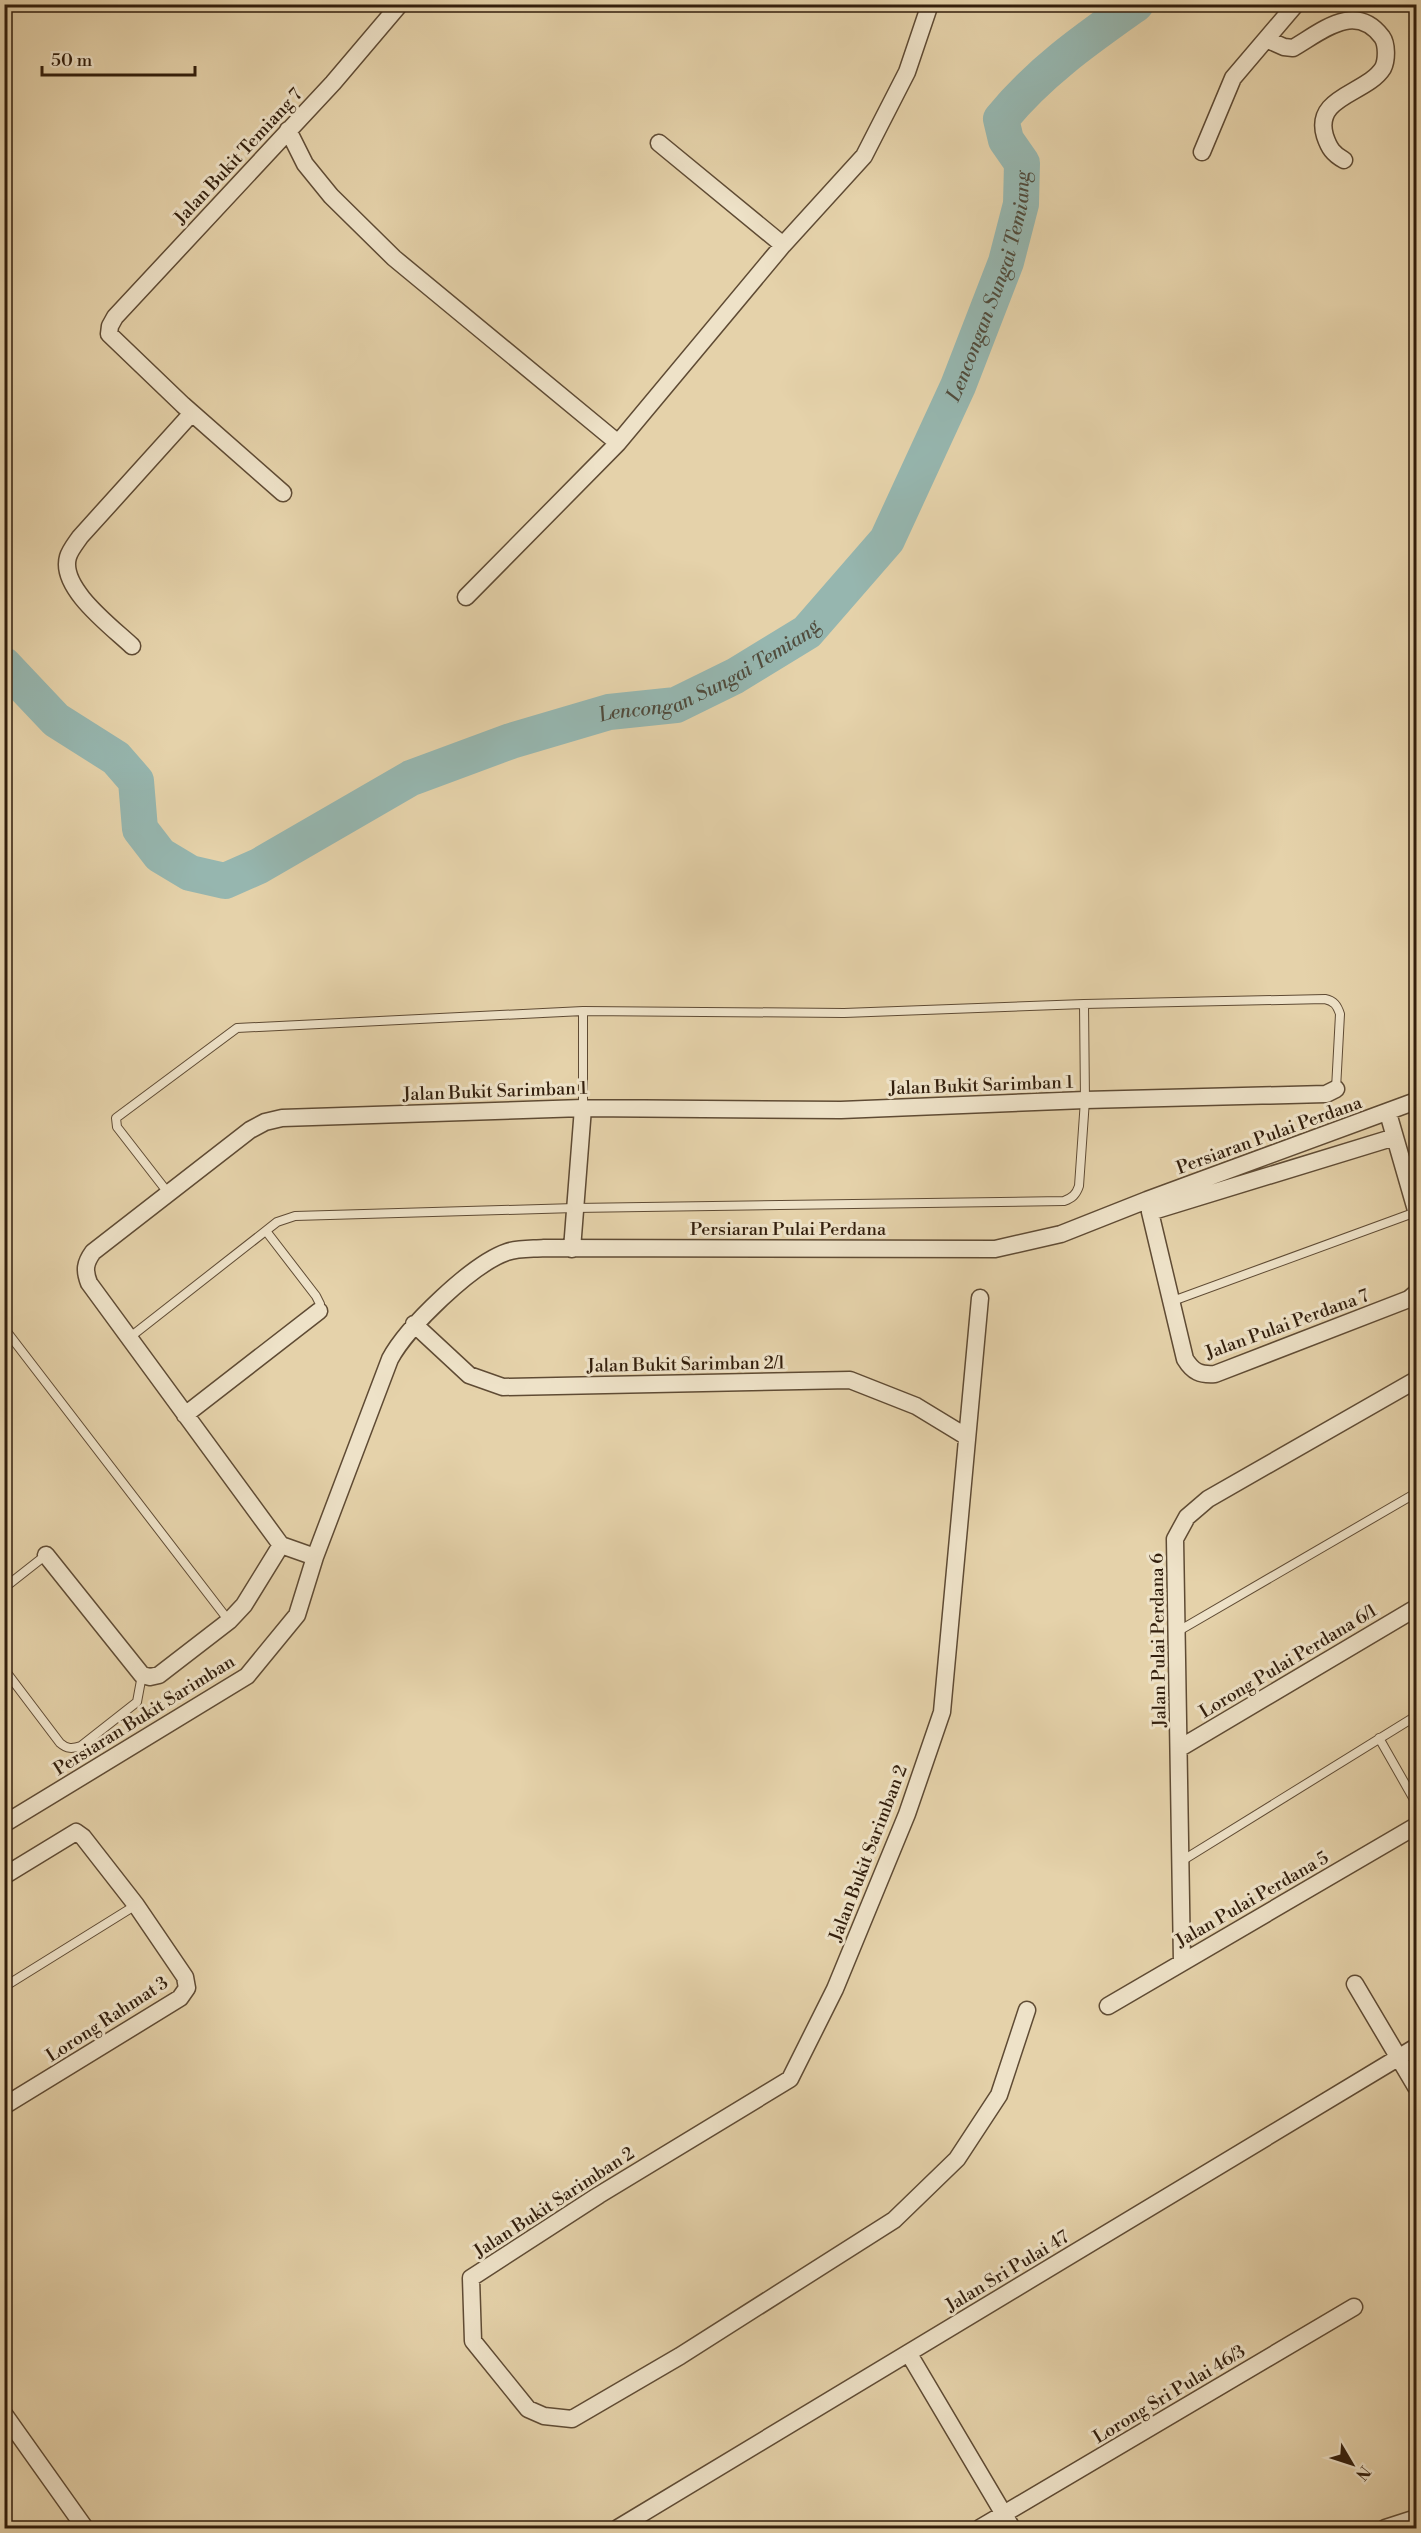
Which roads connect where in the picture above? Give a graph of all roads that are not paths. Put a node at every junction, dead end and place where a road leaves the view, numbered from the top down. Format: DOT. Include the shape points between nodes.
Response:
graph roads {
  1 [pos="400,4"];
  2 [pos="930,4"];
  3 [pos="1296,4"];
  4 [pos="1266,39"];
  5 [pos="288,130"];
  6 [pos="659,143"];
  7 [pos="1202,152"];
  8 [pos="1344,160"];
  9 [pos="783,245"];
  10 [pos="192,413"];
  11 [pos="618,443"];
  12 [pos="283,493"];
  13 [pos="466,597"];
  14 [pos="132,646"];
  15 [pos="1084,1004"];
  16 [pos="583,1011"];
  17 [pos="1336,1089"];
  18 [pos="1085,1100"];
  19 [pos="1416,1101"];
  20 [pos="583,1108"];
  21 [pos="1388,1113"];
  22 [pos="1395,1137"];
  23 [pos="169,1194"];
  24 [pos="575,1208"];
  25 [pos="1416,1211"];
  26 [pos="266,1231"];
  27 [pos="572,1249"];
  28 [pos="1416,1293"];
  29 [pos="980,1298"];
  30 [pos="1170,1302"];
  31 [pos="319,1311"];
  32 [pos="414,1324"];
  33 [pos="4,1328"];
  34 [pos="129,1338"];
  35 [pos="1416,1380"];
  36 [pos="186,1415"];
  37 [pos="967,1437"];
  38 [pos="1416,1493"];
  39 [pos="281,1545"];
  40 [pos="46,1555"];
  41 [pos="315,1557"];
  42 [pos="4,1588"];
  43 [pos="1416,1608"];
  44 [pos="229,1621"];
  45 [pos="1175,1633"];
  46 [pos="4,1669"];
  47 [pos="142,1675"];
  48 [pos="1416,1716"];
  49 [pos="1379,1738"];
  50 [pos="1180,1748"];
  51 [pos="1416,1803"];
  52 [pos="4,1824"];
  53 [pos="1416,1826"];
  54 [pos="1180,1862"];
  55 [pos="4,1876"];
  56 [pos="136,1905"];
  57 [pos="1182,1962"];
  58 [pos="1355,1984"];
  59 [pos="4,1987"];
  60 [pos="1108,2007"];
  61 [pos="1027,2010"];
  62 [pos="1416,2047"];
  63 [pos="1398,2058"];
  64 [pos="1416,2087"];
  65 [pos="4,2106"];
  66 [pos="1353,2307"];
  67 [pos="909,2354"];
  68 [pos="8,2426"];
  69 [pos="1416,2518"];
  70 [pos="1008,2521"];
  71 [pos="85,2529"];
  72 [pos="618,2529"];
  73 [pos="980,2529"];
  74 [pos="1385,2529"];
  1 -- 5 [label="street, Jalan Bukit Temiang 7"];
  2 -- 9 [label="street" via="907,72 864,156"];
  3 -- 4 [label="street"];
  4 -- 7 [label="street" via="1233,78"];
  4 -- 8 [label="street" via="1293,48 1342,20 1360,20 1383,39 1384,66 1373,80 1330,105 1324,116 1328,144 1334,155"];
  5 -- 10 [label="street, Jalan Bukit Temiang 7" via="110,326 109,334"];
  5 -- 11 [label="street" via="305,164 331,196 394,258"];
  6 -- 9 [label="street"];
  9 -- 11 [label="street"];
  10 -- 12 [label="street"];
  10 -- 14 [label="street" via="80,537 68,557 68,575 77,593"];
  11 -- 13 [label="street"];
  15 -- 16 [label="lane" via="844,1013"];
  15 -- 17 [label="lane" via="1332,1001 1340,1014"];
  15 -- 18 [label="lane"];
  16 -- 20 [label="lane"];
  16 -- 23 [label="lane" via="237,1028 116,1118 117,1127"];
  17 -- 18 [label="street, Jalan Bukit Sarimban 1" via="1326,1094"];
  18 -- 20 [label="street, Jalan Bukit Sarimban 1" via="841,1110"];
  18 -- 24 [label="lane" via="1078,1186 1076,1193 1064,1201"];
  19 -- 21 [label="street, Persiaran Pulai Perdana"];
  20 -- 23 [label="street, Jalan Bukit Sarimban 1" via="282,1118 249,1130"];
  20 -- 24 [label="street"];
  21 -- 22 [label="street"];
  21 -- 27 [label="street, Persiaran Pulai Perdana" via="1061,1234 995,1249"];
  22 -- 25 [label="street"];
  22 -- 30 [label="street, Jalan Pulai Perdana 7" via="1150,1212"];
  23 -- 34 [label="street, Jalan Bukit Sarimban 1" via="86,1261 89,1283"];
  24 -- 26 [label="lane" via="295,1216"];
  24 -- 27 [label="street"];
  25 -- 30 [label="lane"];
  26 -- 31 [label="lane" via="316,1296"];
  26 -- 34 [label="lane"];
  27 -- 32 [label="street, Persiaran Pulai Perdana" via="507,1252 477,1269"];
  28 -- 30 [label="street, Jalan Pulai Perdana 7" via="1215,1374 1202,1375 1191,1370 1185,1359"];
  29 -- 37 [label="street"];
  31 -- 36 [label="street"];
  32 -- 37 [label="street, Jalan Bukit Sarimban 2/1" via="468,1375 503,1387 850,1380 916,1406"];
  32 -- 41 [label="street, Persiaran Pulai Perdana" via="398,1342 390,1359"];
  33 -- 44 [label="lane"];
  34 -- 36 [label="street, Jalan Bukit Sarimban 1"];
  35 -- 45 [label="street, Jalan Pulai Perdana 6" via="1208,1499 1187,1517 1175,1539"];
  36 -- 39 [label="street, Jalan Bukit Sarimban 1"];
  37 -- 61 [label="street, Jalan Bukit Sarimban 2" via="942,1712 907,1814 835,1989 790,2079 471,2278 473,2341 528,2409 544,2416 572,2419 680,2356 894,2220 957,2159 999,2095"];
  38 -- 45 [label="lane"];
  39 -- 41 [label="street"];
  39 -- 44 [label="street" via="244,1605"];
  40 -- 42 [label="lane"];
  40 -- 47 [label="street"];
  41 -- 52 [label="street, Persiaran Bukit Sarimban" via="297,1615 247,1676"];
  43 -- 50 [label="street, Lorong Pulai Perdana 6/1"];
  44 -- 47 [label="street" via="159,1675"];
  45 -- 50 [label="street, Jalan Pulai Perdana 6"];
  46 -- 47 [label="lane" via="60,1743 73,1749 137,1702"];
  48 -- 49 [label="lane"];
  49 -- 51 [label="lane"];
  49 -- 54 [label="lane"];
  50 -- 54 [label="street, Jalan Pulai Perdana 6"];
  53 -- 57 [label="street, Jalan Pulai Perdana 5"];
  54 -- 57 [label="street, Jalan Pulai Perdana 6"];
  55 -- 56 [label="street, Lorong Rahmat 3" via="76,1832"];
  56 -- 59 [label="lane"];
  56 -- 65 [label="street, Lorong Rahmat 3" via="185,1977 187,1988 180,1998"];
  57 -- 60 [label="street, Jalan Pulai Perdana 5"];
  58 -- 63 [label="street"];
  62 -- 63 [label="street, Jalan Sri Pulai 47"];
  63 -- 64 [label="street"];
  63 -- 67 [label="street, Jalan Sri Pulai 47"];
  66 -- 70 [label="street, Lorong Sri Pulai 46/3"];
  67 -- 70 [label="street"];
  67 -- 72 [label="street, Jalan Sri Pulai 47"];
  68 -- 71 [label="street"];
  69 -- 74 [label="street"];
  70 -- 73 [label="street, Lorong Sri Pulai 46/3"];
}
